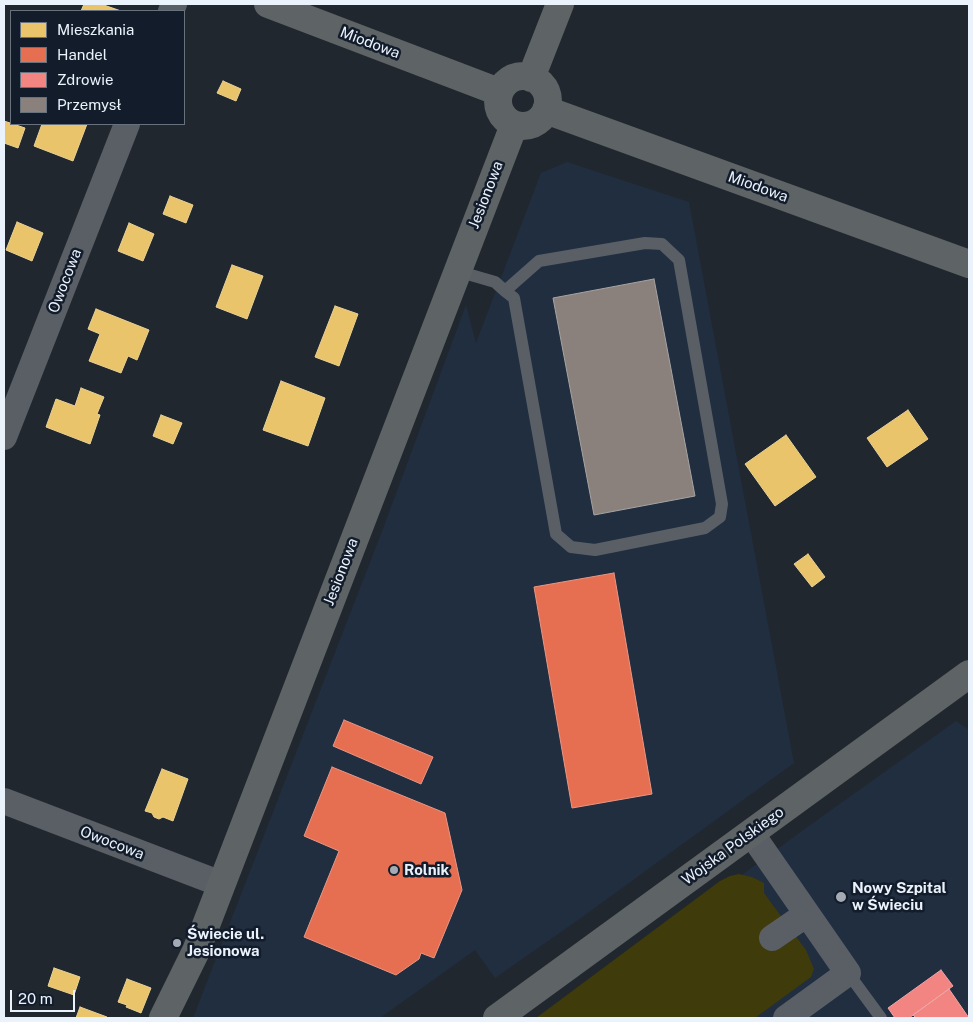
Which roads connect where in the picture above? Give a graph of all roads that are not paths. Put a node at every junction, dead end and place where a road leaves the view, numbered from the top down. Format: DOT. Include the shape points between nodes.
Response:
graph roads {
  1 [pos="268,4"];
  2 [pos="560,4"];
  3 [pos="531,78"];
  4 [pos="499,92"];
  5 [pos="546,110"];
  6 [pos="127,125"];
  7 [pos="514,125"];
  8 [pos="969,264"];
  9 [pos="457,271"];
  10 [pos="505,291"];
  11 [pos="4,437"];
  12 [pos="964,681"];
  13 [pos="4,801"];
  14 [pos="751,833"];
  15 [pos="221,884"];
  16 [pos="807,914"];
  17 [pos="772,938"];
  18 [pos="848,973"];
  19 [pos="163,1018"];
  20 [pos="497,1018"];
  21 [pos="786,1018"];
  22 [pos="881,1018"];
  1 -- 4 [label="street, Miodowa"];
  2 -- 3 [label="street"];
  3 -- 4 [label="street" via="512,78"];
  3 -- 5 [label="street" via="545,91 548,100"];
  4 -- 7 [label="street" via="500,112"];
  5 -- 7 [label="street" via="533,124"];
  5 -- 8 [label="street, Miodowa"];
  6 -- 11 [label="street, Owocowa"];
  7 -- 9 [label="street, Jesionowa"];
  9 -- 10 [label="lane" via="495,282"];
  9 -- 15 [label="street, Jesionowa"];
  10 -- 10 [label="lane" via="514,298 556,534 571,547 595,550 705,528 720,516 722,504 679,260 662,244 645,244 539,261"];
  12 -- 14 [label="street, Wojska Polskiego"];
  13 -- 15 [label="street, Owocowa"];
  14 -- 16 [label="street"];
  14 -- 20 [label="street, Wojska Polskiego"];
  15 -- 19 [label="street, Jesionowa" via="196,950"];
  16 -- 17 [label="street"];
  16 -- 18 [label="street"];
  18 -- 21 [label="street"];
  18 -- 22 [label="lane"];
}
